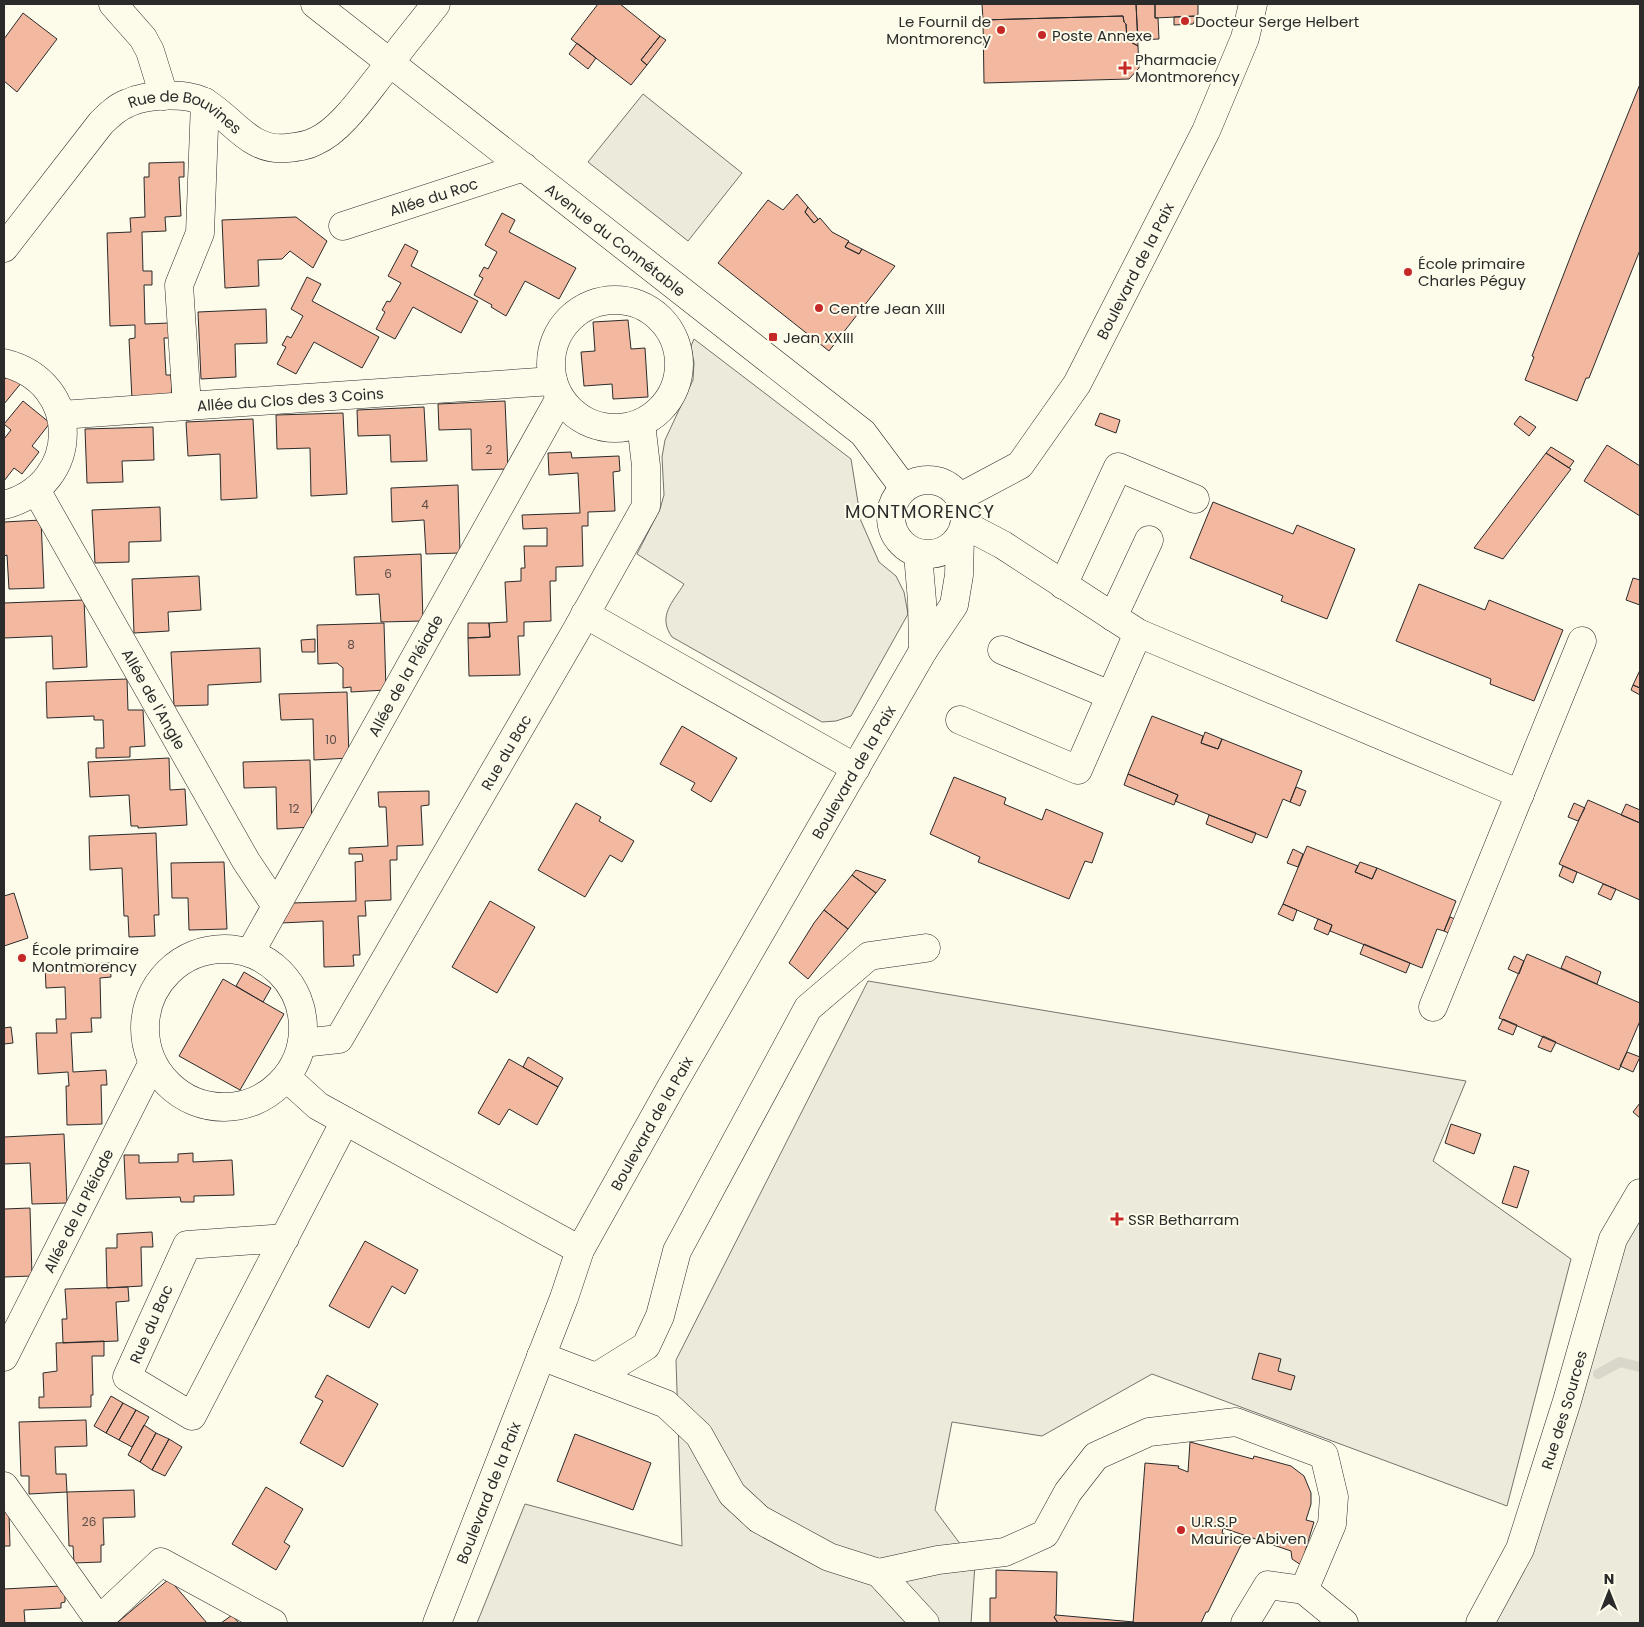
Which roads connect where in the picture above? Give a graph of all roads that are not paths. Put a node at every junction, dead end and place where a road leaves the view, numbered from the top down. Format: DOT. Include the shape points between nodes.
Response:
graph roads {
  1 [pos="113,4"];
  2 [pos="315,4"];
  3 [pos="436,4"];
  4 [pos="1253,4"];
  5 [pos="390,62"];
  6 [pos="164,96"];
  7 [pos="205,102"];
  8 [pos="524,167"];
  9 [pos="343,226"];
  10 [pos="4,248"];
  11 [pos="4,364"];
  12 [pos="556,390"];
  13 [pos="187,406"];
  14 [pos="61,415"];
  15 [pos="641,423"];
  16 [pos="904,488"];
  17 [pos="36,490"];
  18 [pos="960,497"];
  19 [pos="1195,499"];
  20 [pos="4,504"];
  21 [pos="963,531"];
  22 [pos="1150,540"];
  23 [pos="918,554"];
  24 [pos="1063,585"];
  25 [pos="585,614"];
  26 [pos="1113,617"];
  27 [pos="1138,633"];
  28 [pos="1582,641"];
  29 [pos="1002,650"];
  30 [pos="923,651"];
  31 [pos="1110,696"];
  32 [pos="960,720"];
  33 [pos="856,768"];
  34 [pos="1520,794"];
  35 [pos="276,906"];
  36 [pos="926,948"];
  37 [pos="250,953"];
  38 [pos="1433,1007"];
  39 [pos="302,1043"];
  40 [pos="152,1064"];
  41 [pos="286,1078"];
  42 [pos="345,1121"];
  43 [pos="1640,1193"];
  44 [pos="285,1238"];
  45 [pos="580,1250"];
  46 [pos="541,1356"];
  47 [pos="4,1357"];
  48 [pos="596,1377"];
  49 [pos="4,1486"];
  50 [pos="879,1573"];
  51 [pos="1304,1590"];
  52 [pos="100,1622"];
  53 [pos="273,1623"];
  54 [pos="437,1623"];
  55 [pos="925,1623"];
  56 [pos="1245,1623"];
  57 [pos="1344,1623"];
  58 [pos="1480,1623"];
  1 -- 6 [label="main road" via="143,38"];
  2 -- 5 [label="main road, Avenue du Connétable"];
  3 -- 5 [label="main road, Rue de Bouvines"];
  4 -- 18 [label="main road, Boulevard de la Paix" via="1245,38 1206,131 1077,384 1020,465"];
  5 -- 7 [label="main road, Rue de Bouvines" via="350,112 321,139 306,145 282,149 258,144"];
  5 -- 8 [label="main road, Avenue du Connétable"];
  6 -- 7 [label="main road, Rue de Bouvines"];
  6 -- 10 [label="main road, Rue de Bouvines" via="128,102 113,111"];
  7 -- 13 [label="main road, Allée du Clos des 3 Coins" via="200,233 180,285"];
  8 -- 9 [label="main road, Allée du Roc"];
  8 -- 16 [label="main road, Avenue du Connétable" via="863,433"];
  11 -- 14 [label="main road" via="37,378 52,396"];
  12 -- 13 [label="main road, Allée du Clos des 3 Coins"];
  12 -- 15 [label="main road" via="572,411 587,422 605,427"];
  12 -- 15 [label="main road" via="550,362 554,342 563,325 578,311 595,302 615,299 634,302 652,311 666,325 675,342 679,360 677,380 670,398"];
  12 -- 35 [label="main road, Allée de la Pléiade"];
  13 -- 14 [label="main road"];
  14 -- 17 [label="main road" via="63,437 59,457 50,475"];
  15 -- 25 [label="main road, Rue du Bac" via="646,506"];
  16 -- 18 [label="main road" via="920,480 933,480 946,484"];
  16 -- 23 [label="main road" via="893,504 890,516 892,529 898,540"];
  17 -- 20 [label="main road" via="18,501"];
  17 -- 35 [label="main road, Allée de l'Angle" via="246,861"];
  18 -- 21 [label="main road" via="966,514"];
  19 -- 24 [label="main road" via="1118,467"];
  21 -- 23 [label="main road" via="950,549 928,555"];
  21 -- 24 [label="main road" via="1003,545"];
  21 -- 30 [label="main road, Boulevard de la Paix" via="954,605"];
  22 -- 26 [label="main road"];
  23 -- 30 [label="main road"];
  24 -- 26 [label="main road"];
  25 -- 33 [label="main road"];
  25 -- 39 [label="main road, Rue du Bac" via="339,1039"];
  26 -- 27 [label="main road"];
  27 -- 31 [label="main road"];
  27 -- 34 [label="main road"];
  28 -- 34 [label="main road"];
  29 -- 31 [label="main road"];
  30 -- 33 [label="main road, Boulevard de la Paix"];
  31 -- 32 [label="main road" via="1078,770"];
  33 -- 45 [label="main road, Boulevard de la Paix"];
  34 -- 38 [label="main road"];
  35 -- 37 [label="main road, Allée de la Pléiade"];
  36 -- 48 [label="main road" via="869,956 808,1008 677,1251 660,1316 646,1346"];
  37 -- 39 [label="main road" via="271,964 291,985 303,1015"];
  37 -- 40 [label="main road" via="212,950 178,963 166,976 154,990 144,1023 145,1043"];
  39 -- 41 [label="main road"];
  40 -- 41 [label="main road" via="182,1096 218,1108 253,1103"];
  40 -- 47 [label="main road, Allée de la Pléiade"];
  41 -- 42 [label="main road" via="318,1106"];
  42 -- 44 [label="main road, Rue du Bac"];
  42 -- 45 [label="main road"];
  43 -- 58 [label="main road, Rue des Sources" via="1613,1239 1520,1550"];
  44 -- 44 [label="main road, Rue du Bac" via="192,1416 127,1377 186,1245"];
  45 -- 46 [label="main road, Boulevard de la Paix"];
  46 -- 48 [label="main road"];
  46 -- 54 [label="main road, Boulevard de la Paix"];
  48 -- 50 [label="main road" via="666,1404 699,1435 732,1494 759,1520 829,1557"];
  49 -- 52 [label="main road"];
  50 -- 51 [label="main road" via="938,1560 1005,1552 1045,1534 1068,1492 1096,1456 1149,1432 1236,1422 1324,1455 1334,1497 1332,1524"];
  50 -- 55 [label="main road"];
  51 -- 56 [label="main road" via="1268,1585"];
  51 -- 57 [label="main road"];
  52 -- 53 [label="main road" via="161,1562"];
}
